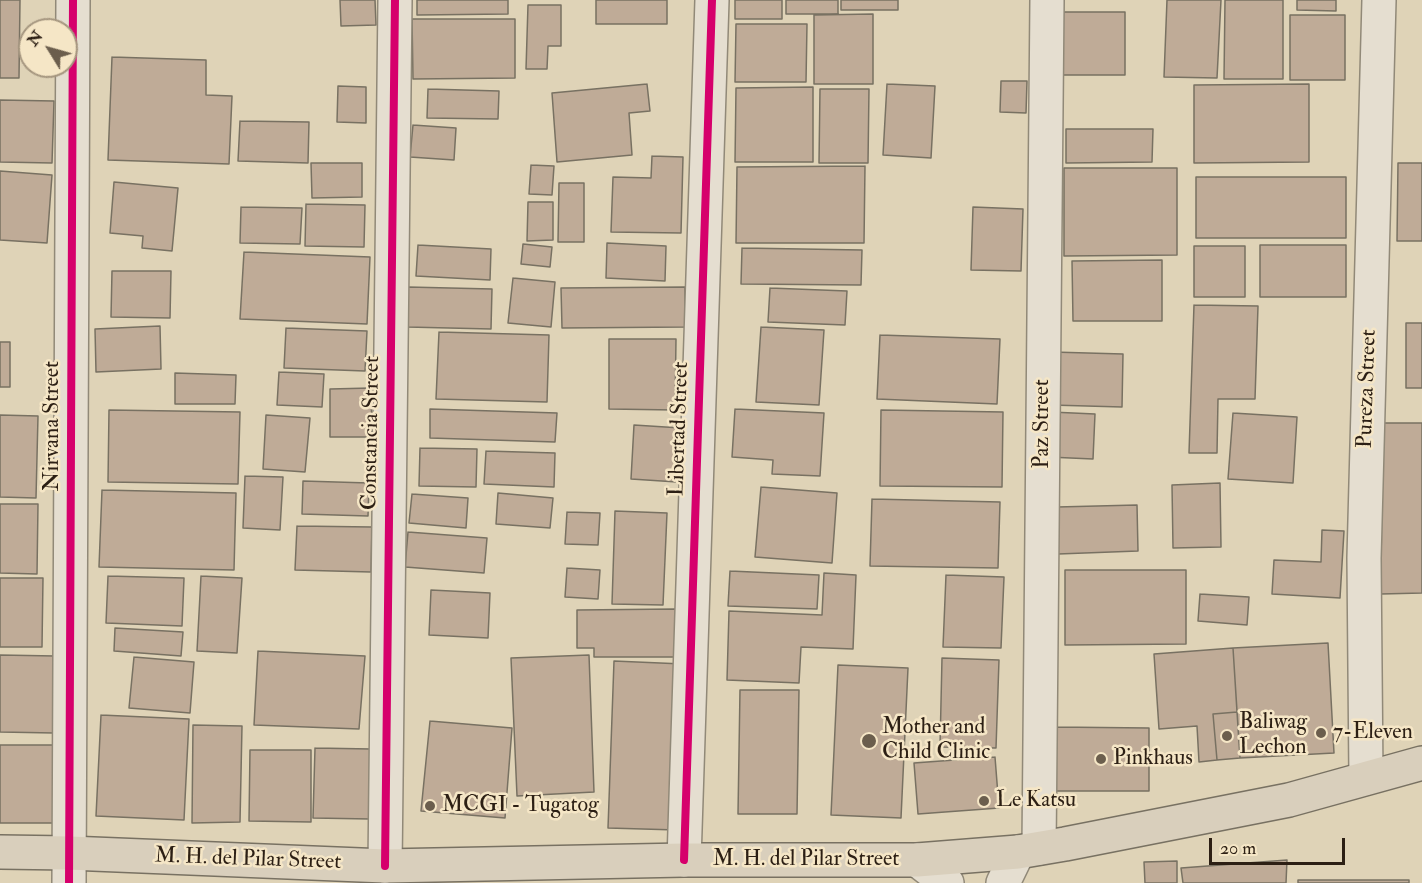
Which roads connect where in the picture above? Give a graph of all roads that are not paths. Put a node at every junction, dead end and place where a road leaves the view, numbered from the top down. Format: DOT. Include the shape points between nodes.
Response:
graph roads {
  1 [pos="73,0"];
  2 [pos="395,0"];
  3 [pos="712,0"];
  4 [pos="1047,0"];
  5 [pos="1379,0"];
  6 [pos="1422,763"];
  7 [pos="1366,778"];
  8 [pos="1029,850"];
  9 [pos="0,852"];
  10 [pos="684,860"];
  11 [pos="917,860"];
  12 [pos="385,866"];
  13 [pos="69,868"];
  14 [pos="947,883"];
  15 [pos="1003,883"];
  1 -- 13 [label="street, Nirvana Street"];
  2 -- 12 [label="street, Constancia Street"];
  3 -- 10 [label="street, Libertad Street"];
  4 -- 8 [label="street, Paz Street"];
  5 -- 7 [label="street, Pureza Street" via="1364,558"];
  6 -- 7 [label="main road, M. H. del Pilar Street"];
  7 -- 8 [label="main road, M. H. del Pilar Street" via="1288,800"];
  8 -- 11 [label="main road, M. H. del Pilar Street"];
  8 -- 15 [label="street"];
  9 -- 13 [label="main road, M. H. del Pilar Street"];
  10 -- 11 [label="main road, M. H. del Pilar Street"];
  10 -- 12 [label="main road, M. H. del Pilar Street"];
  11 -- 14 [label="street"];
  12 -- 13 [label="main road, M. H. del Pilar Street"];
}
